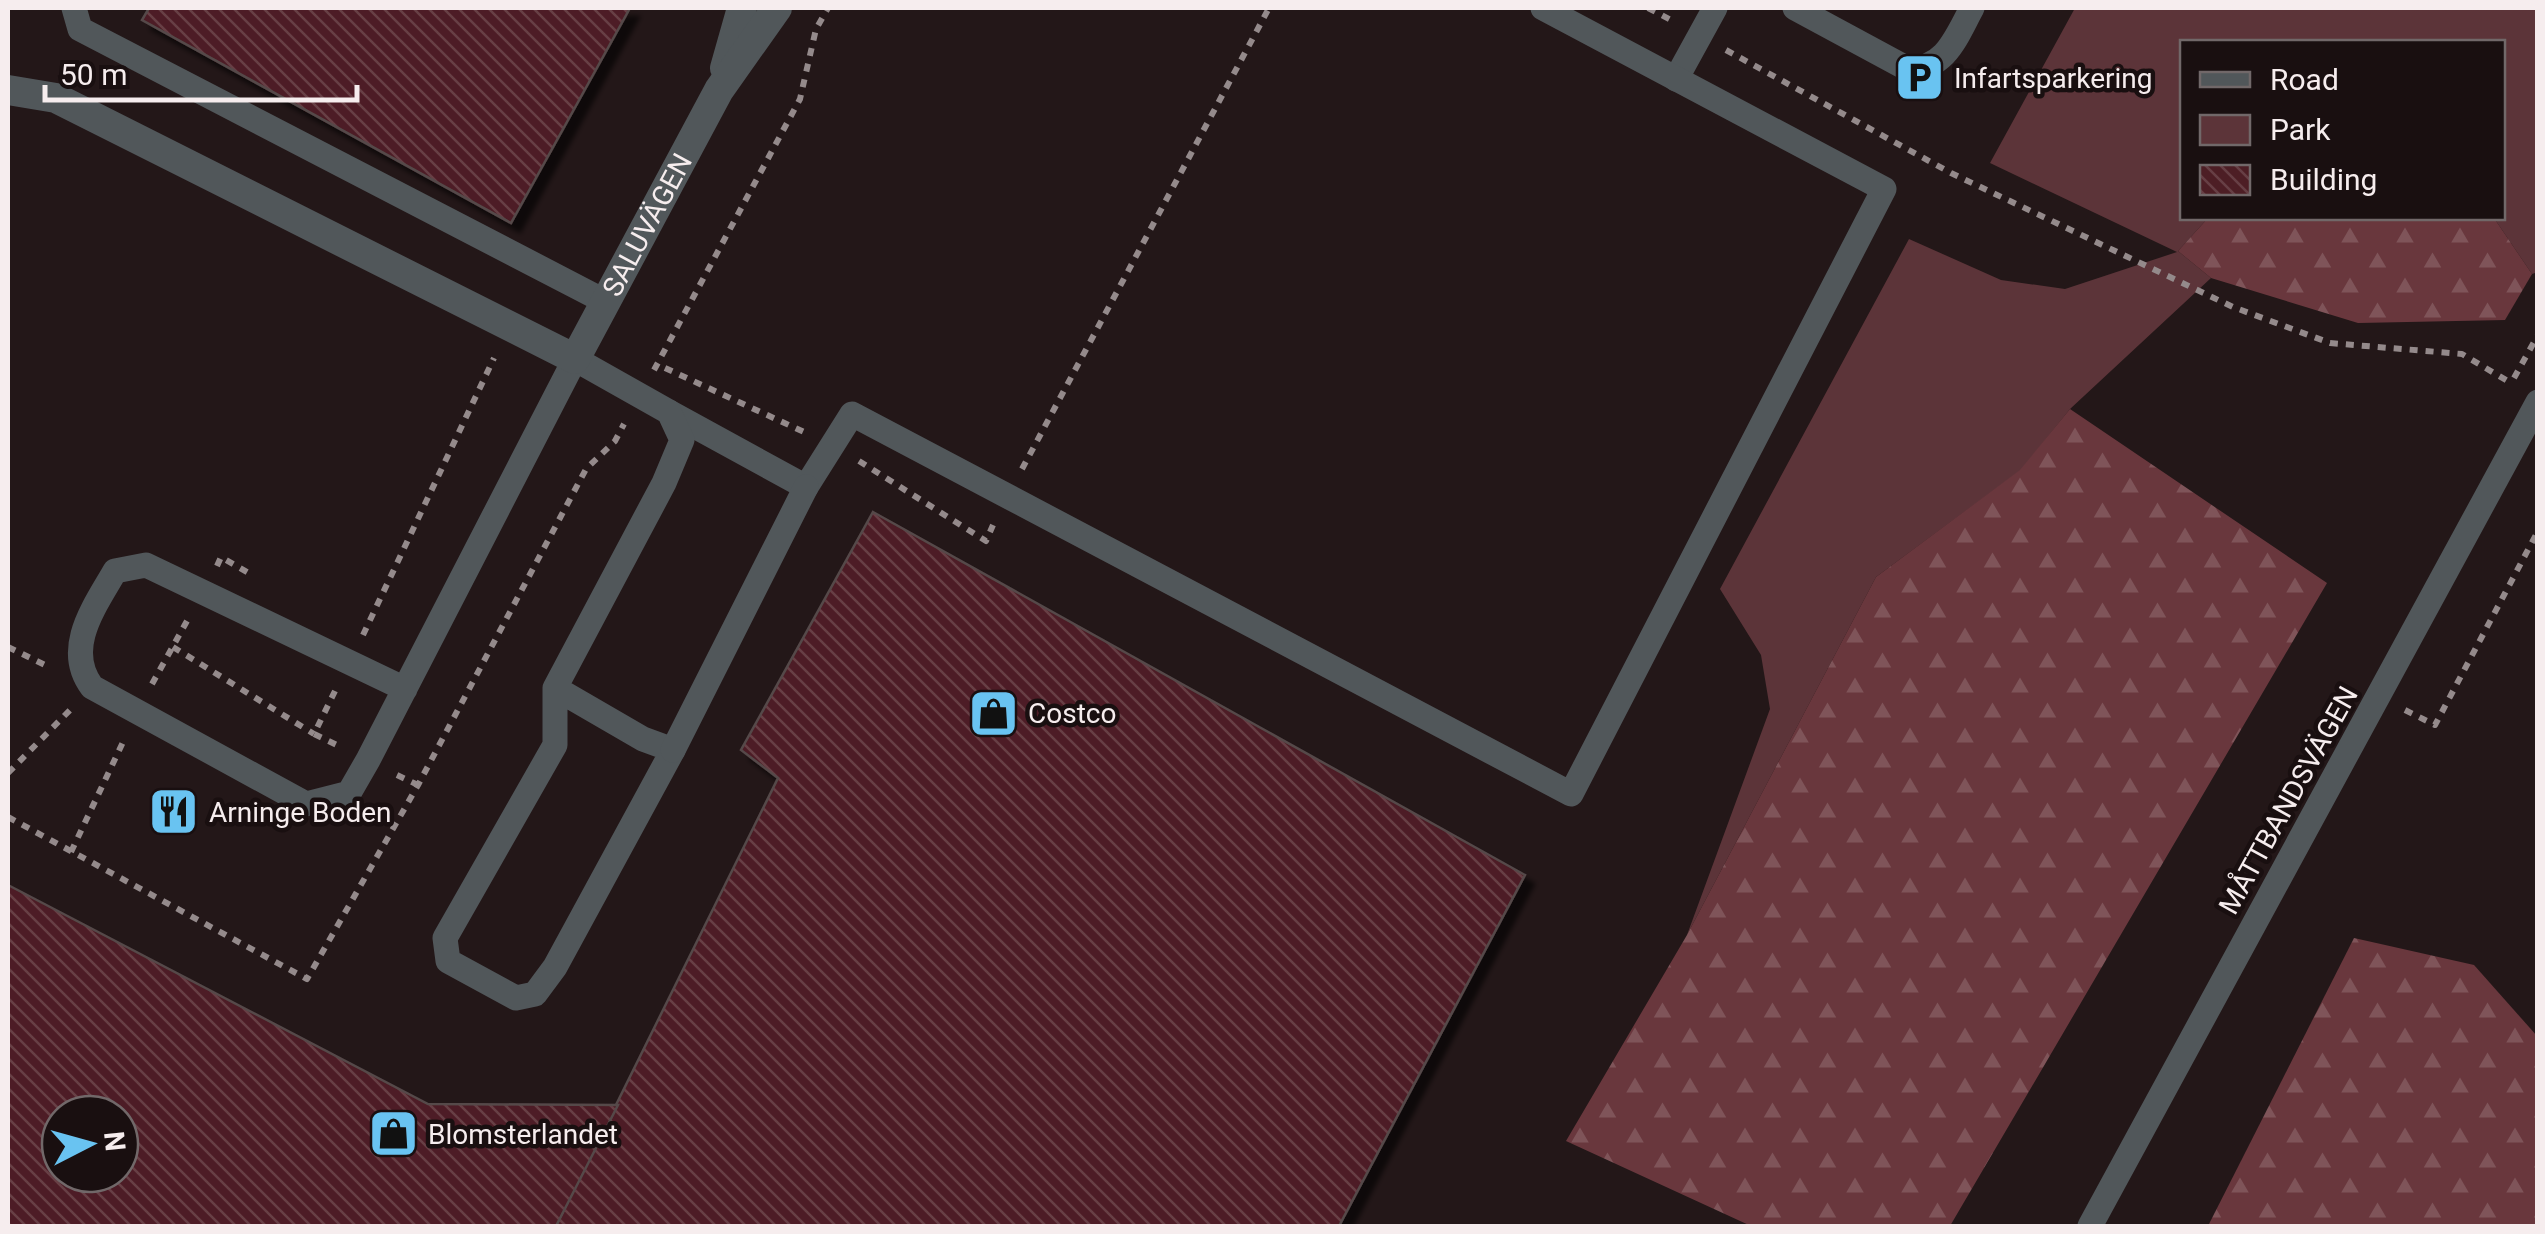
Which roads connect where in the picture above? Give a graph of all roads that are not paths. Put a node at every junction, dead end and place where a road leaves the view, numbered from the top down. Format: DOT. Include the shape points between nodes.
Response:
graph roads {
  1 [pos="74,8"];
  2 [pos="742,8"];
  3 [pos="777,8"];
  4 [pos="1544,8"];
  5 [pos="1715,8"];
  6 [pos="1795,8"];
  7 [pos="1972,8"];
  8 [pos="1676,79"];
  9 [pos="8,90"];
  10 [pos="719,90"];
  11 [pos="606,302"];
  12 [pos="575,359"];
  13 [pos="2538,402"];
  14 [pos="669,412"];
  15 [pos="806,487"];
  16 [pos="555,688"];
  17 [pos="404,689"];
  18 [pos="673,750"];
  19 [pos="2090,1226"];
  1 -- 11 [label="lane" via="80,29"];
  2 -- 10 [label="street, SALUVÄGEN"];
  3 -- 10 [label="street, SALUVÄGEN"];
  4 -- 8 [label="lane"];
  5 -- 8 [label="lane"];
  6 -- 7 [label="lane" via="1908,69 1926,69 1946,56"];
  8 -- 15 [label="lane" via="1884,189 1571,794 852,414"];
  9 -- 12 [label="street" via="56,98"];
  10 -- 11 [label="street, SALUVÄGEN"];
  11 -- 12 [label="street, SALUVÄGEN"];
  12 -- 14 [label="lane"];
  12 -- 17 [label="lane"];
  13 -- 19 [label="lane, MÅTTBANDSVÄGEN"];
  14 -- 15 [label="lane"];
  14 -- 16 [label="lane" via="682,440"];
  15 -- 18 [label="lane"];
  16 -- 18 [label="lane"];
  16 -- 18 [label="lane" via="555,745 446,938 448,962 516,998 535,994 555,967"];
  17 -- 17 [label="lane" via="349,794 306,804 92,687 83,674 82,627 116,571 146,565"];
}
